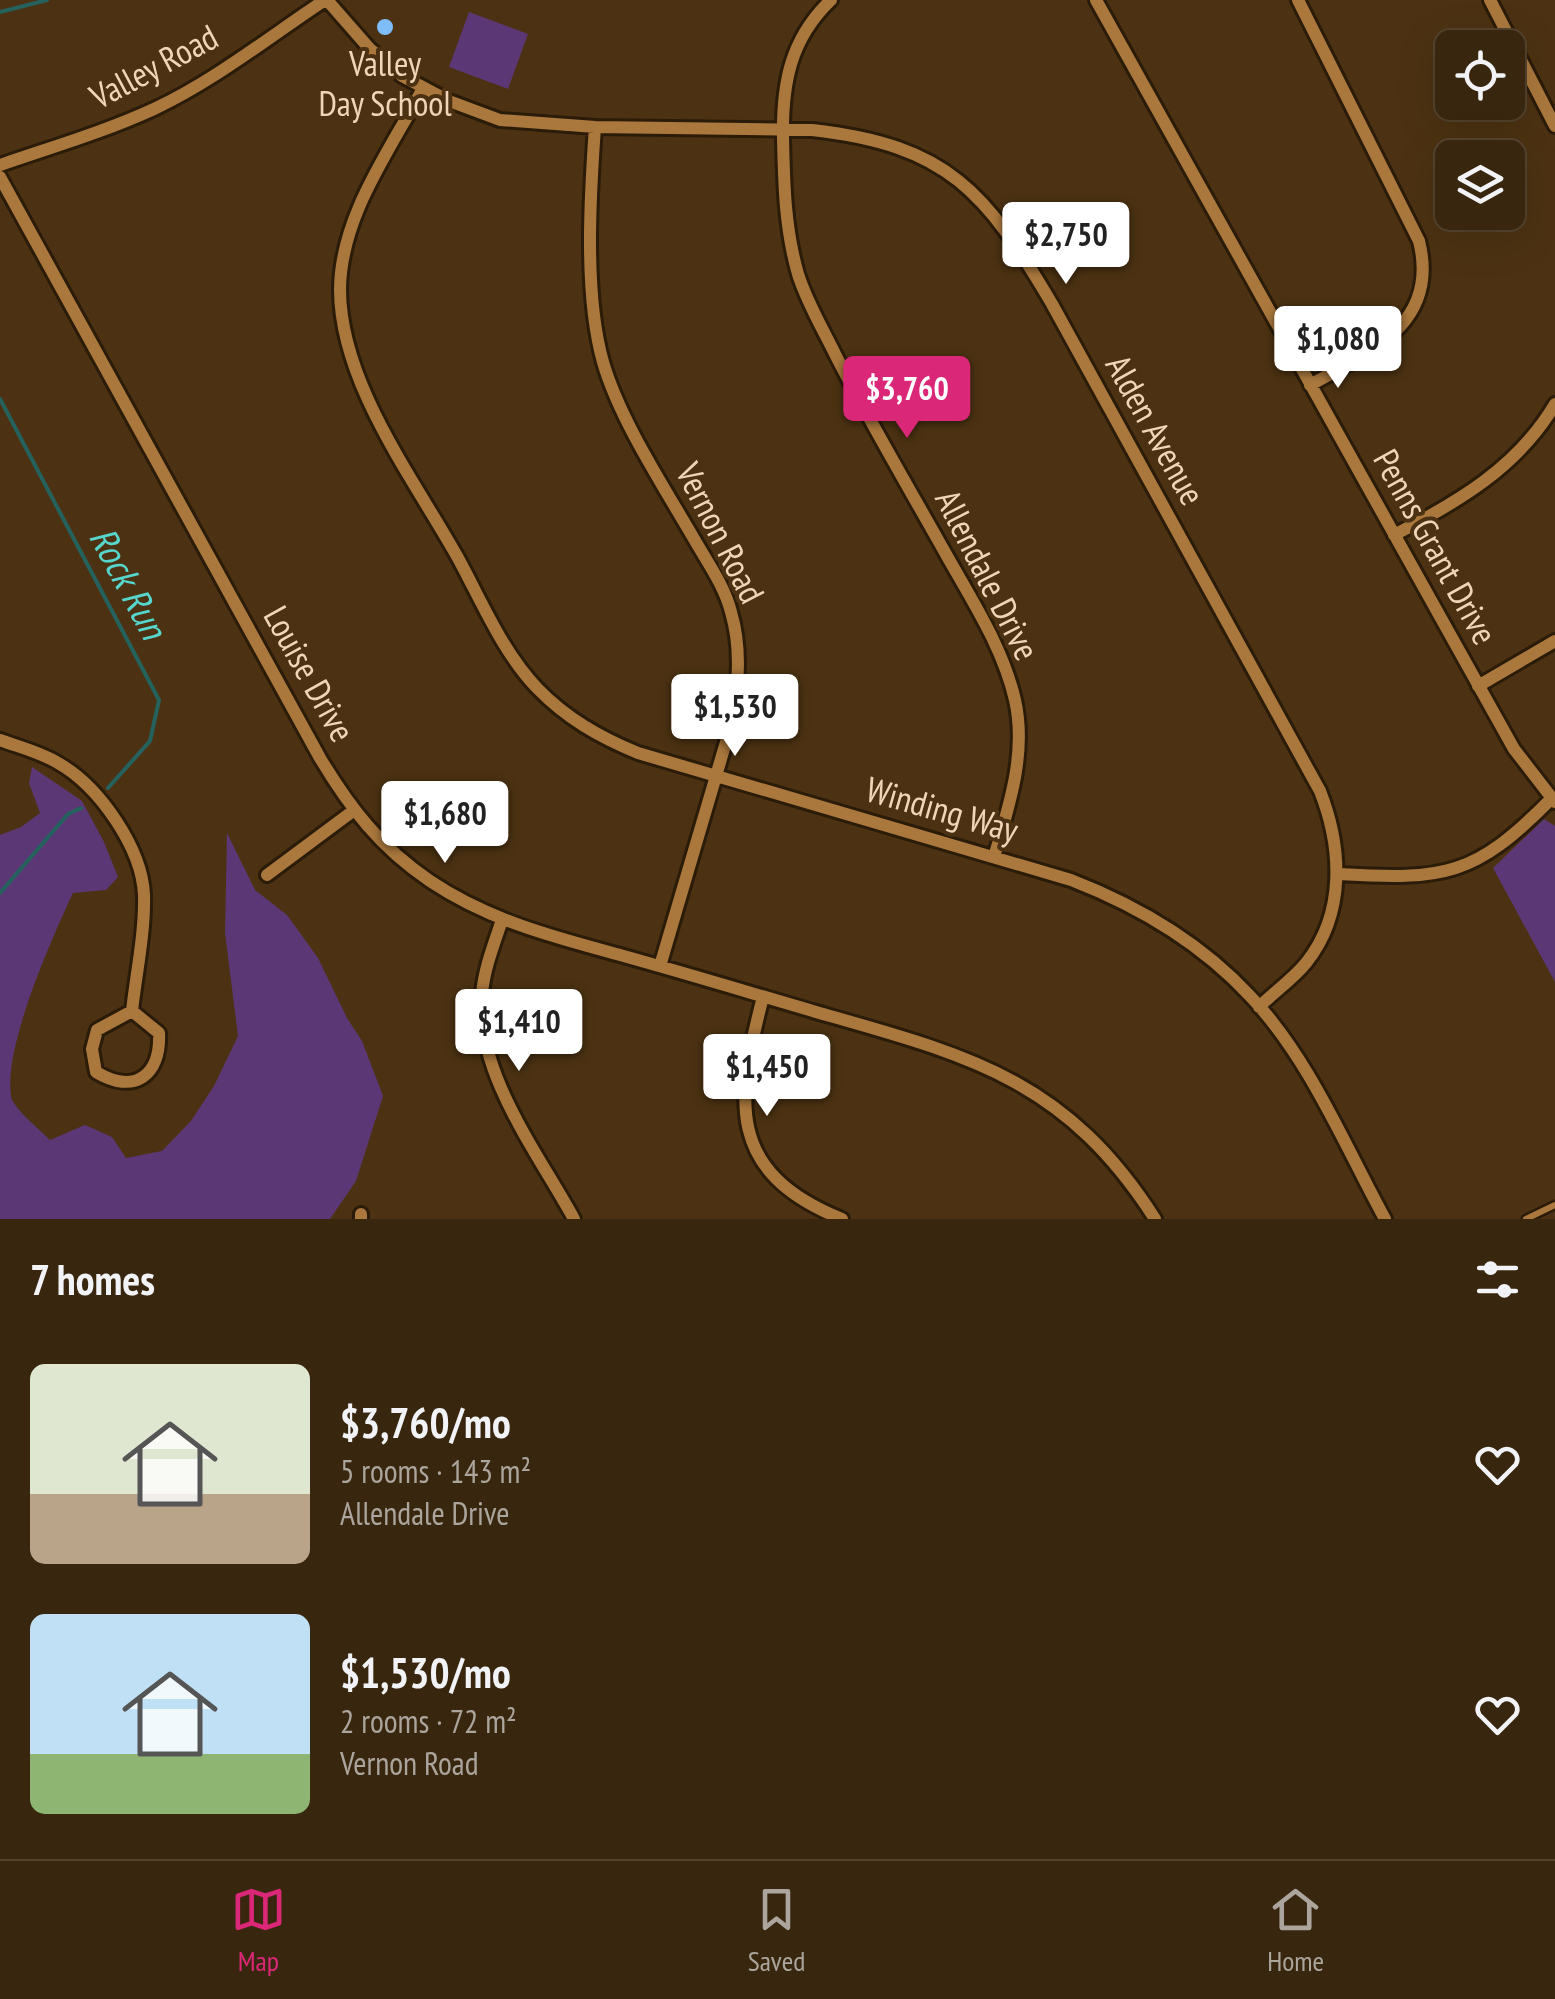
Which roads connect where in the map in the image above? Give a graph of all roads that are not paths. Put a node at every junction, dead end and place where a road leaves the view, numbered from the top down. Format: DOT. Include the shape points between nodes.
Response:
graph roads {
  1 [pos="326,0"];
  2 [pos="831,0"];
  3 [pos="1096,0"];
  4 [pos="1298,0"];
  5 [pos="1490,0"];
  6 [pos="423,88"];
  7 [pos="1555,126"];
  8 [pos="596,127"];
  9 [pos="783,129"];
  10 [pos="0,165"];
  11 [pos="0,177"];
  12 [pos="1310,385"];
  13 [pos="1555,404"];
  14 [pos="1394,535"];
  15 [pos="1555,641"];
  16 [pos="1478,686"];
  17 [pos="0,740"];
  18 [pos="716,776"];
  19 [pos="1553,800"];
  20 [pos="352,811"];
  21 [pos="994,856"];
  22 [pos="1338,874"];
  23 [pos="268,875"];
  24 [pos="502,920"];
  25 [pos="660,966"];
  26 [pos="763,996"];
  27 [pos="1260,1007"];
  28 [pos="132,1011"];
  29 [pos="1555,1205"];
  30 [pos="574,1219"];
  31 [pos="842,1219"];
  32 [pos="1155,1219"];
  33 [pos="1385,1219"];
  34 [pos="1526,1219"];
  1 -- 6 [label="street, Alden Avenue" via="369,48"];
  1 -- 10 [label="street, Valley Road" via="155,108"];
  2 -- 9 [label="street, Allendale Drive" via="795,48"];
  3 -- 12 [label="street, Penns Grant Drive"];
  4 -- 12 [label="street" via="1419,241 1424,272 1398,331"];
  5 -- 7 [label="street"];
  6 -- 8 [label="street, Alden Avenue" via="500,120"];
  6 -- 18 [label="street, Winding Way" via="346,241 342,312 359,378 494,628 535,686 608,741"];
  8 -- 9 [label="street, Alden Avenue"];
  8 -- 18 [label="street, Vernon Road" via="592,295 603,362 715,575 737,638 737,694"];
  9 -- 21 [label="street, Allendale Drive" via="784,208 805,295 1009,680 1018,724 1017,769"];
  9 -- 22 [label="street, Alden Avenue" via="900,146 967,185 1005,228 1320,791"];
  11 -- 20 [label="street, Louise Drive"];
  12 -- 14 [label="street, Penns Grant Drive"];
  13 -- 14 [label="street" via="1490,478"];
  14 -- 16 [label="street, Penns Grant Drive"];
  15 -- 16 [label="street"];
  16 -- 19 [label="street, Penns Grant Drive"];
  17 -- 28 [label="street" via="78,776 133,849 144,899"];
  18 -- 21 [label="street, Winding Way"];
  18 -- 25 [label="street, Vernon Road"];
  19 -- 22 [label="street" via="1503,845 1451,872 1400,878"];
  20 -- 23 [label="street"];
  20 -- 24 [label="street, Louise Drive" via="429,880"];
  21 -- 27 [label="street, Winding Way" via="1134,907 1203,953"];
  22 -- 27 [label="street, Alden Avenue" via="1317,947"];
  24 -- 25 [label="street, Louise Drive"];
  24 -- 30 [label="street" via="482,998 488,1058"];
  25 -- 26 [label="street, Louise Drive"];
  26 -- 31 [label="street" via="743,1090 746,1122 769,1169 792,1194"];
  26 -- 32 [label="street, Louise Drive" via="968,1058 1022,1085 1090,1138"];
  27 -- 33 [label="street, Winding Way" via="1302,1066"];
  28 -- 28 [label="street" via="97,1030 96,1072 113,1082 140,1080 160,1052 159,1033"];
  29 -- 34 [label="lane"];
}
